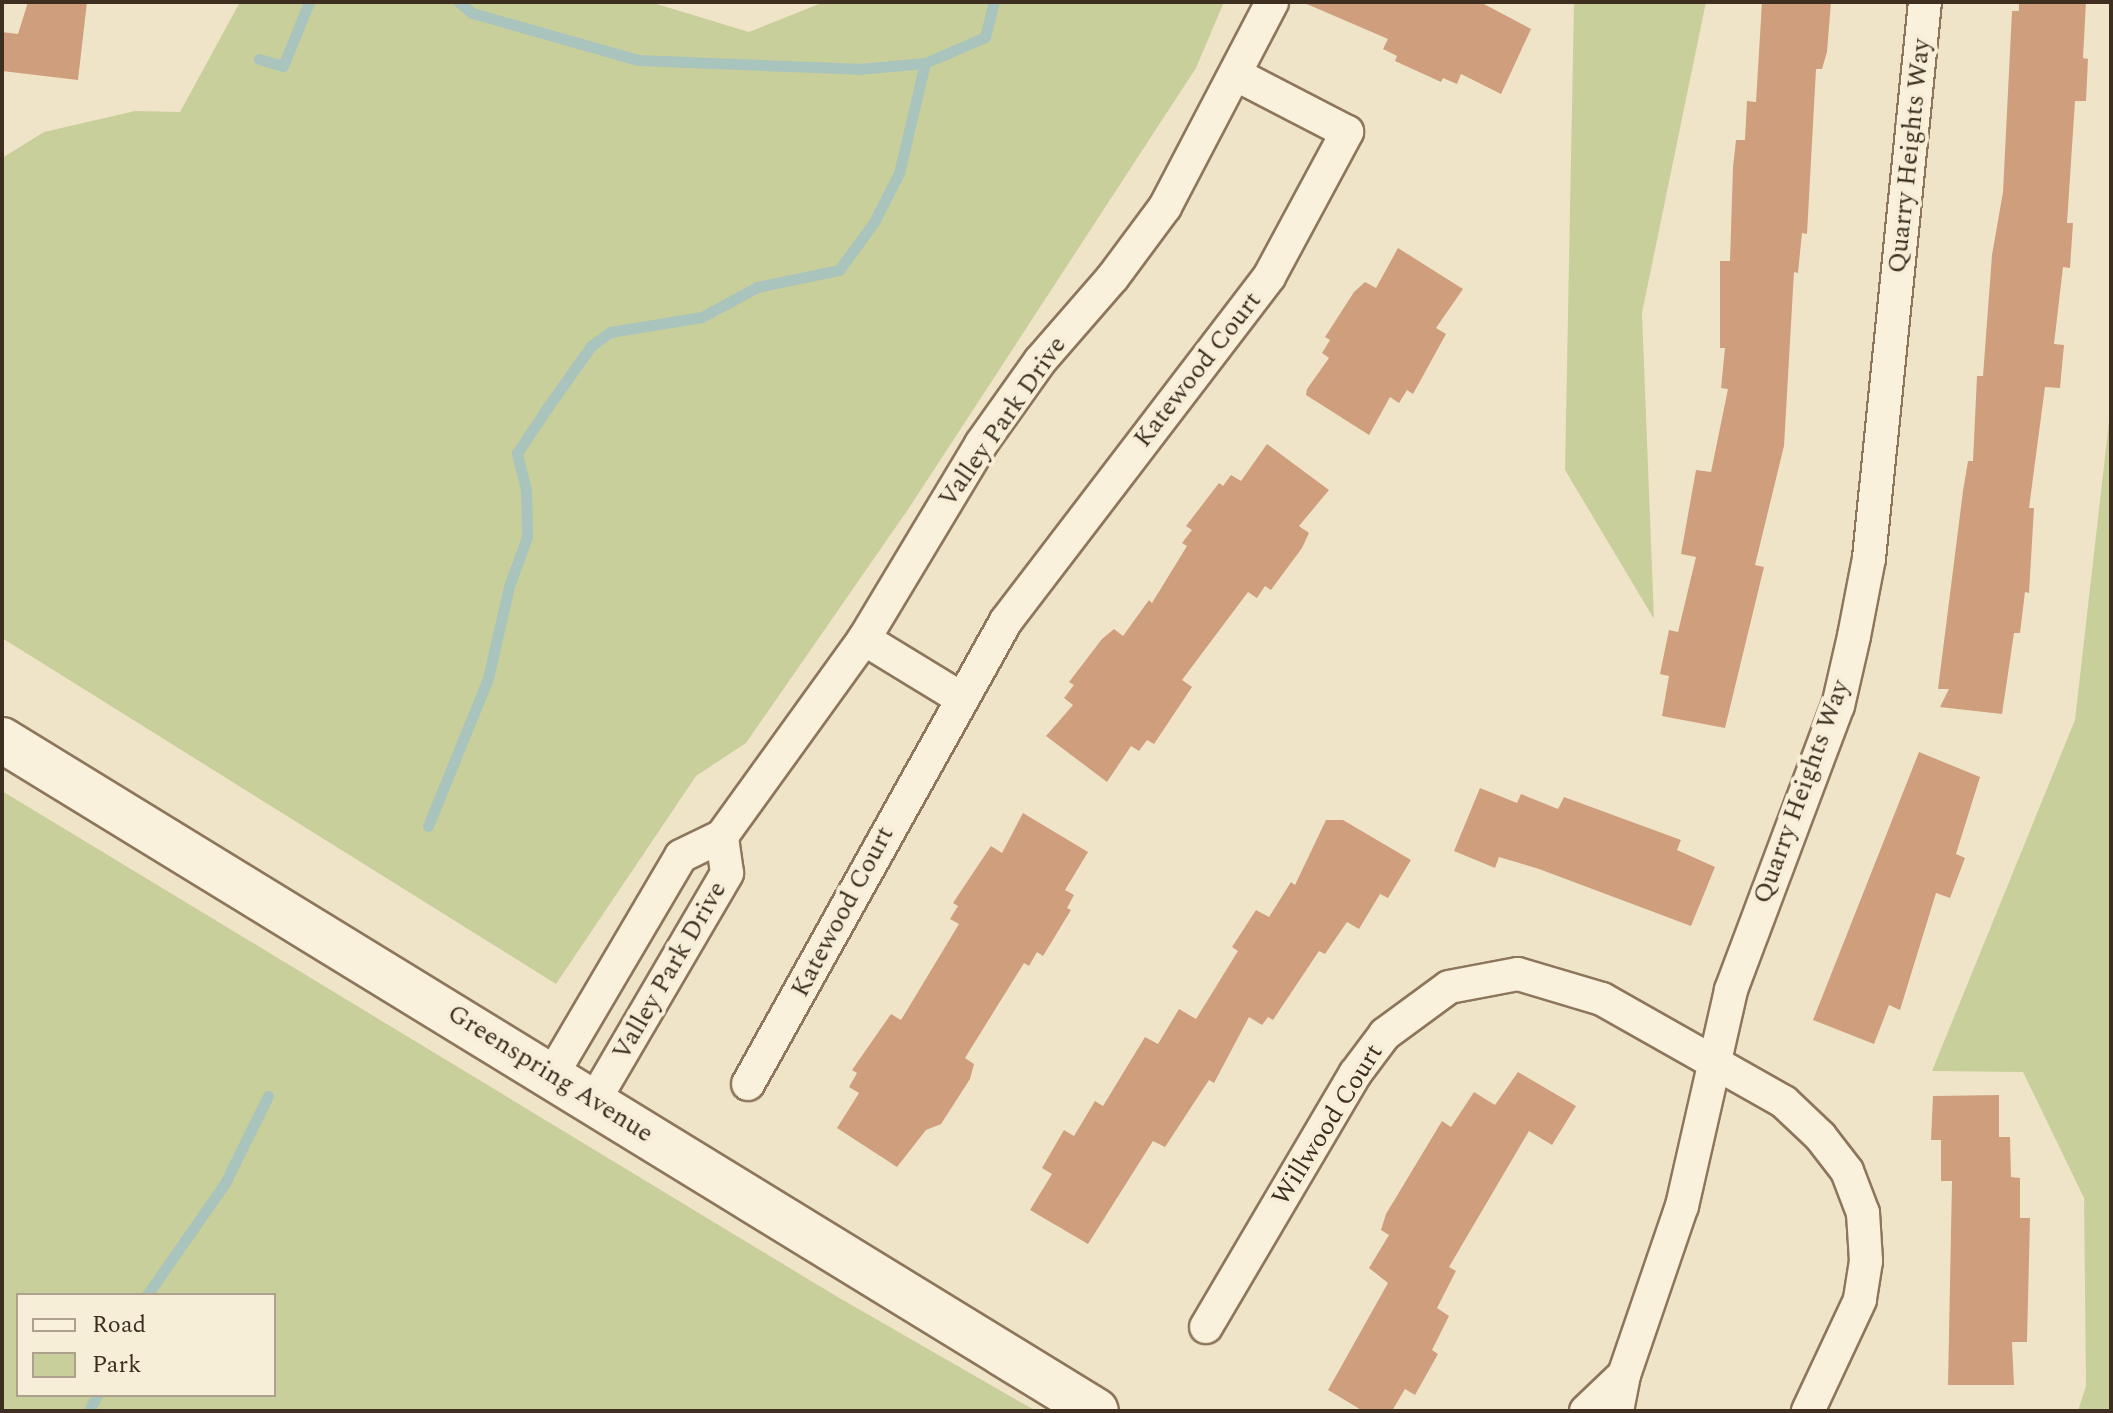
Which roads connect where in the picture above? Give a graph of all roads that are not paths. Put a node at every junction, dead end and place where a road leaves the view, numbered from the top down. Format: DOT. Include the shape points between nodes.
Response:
graph roads {
  1 [pos="1272,2"];
  2 [pos="1925,2"];
  3 [pos="1237,75"];
  4 [pos="864,639"];
  5 [pos="959,697"];
  6 [pos="2,740"];
  7 [pos="722,836"];
  8 [pos="1714,1062"];
  9 [pos="552,1075"];
  10 [pos="748,1084"];
  11 [pos="594,1101"];
  12 [pos="1206,1327"];
  13 [pos="1624,1375"];
  14 [pos="1096,1411"];
  15 [pos="1586,1411"];
  16 [pos="1617,1411"];
  17 [pos="1808,1411"];
  1 -- 3 [label="street, Valley Park Drive"];
  2 -- 8 [label="street, Quarry Heights Way" via="1869,558 1854,636 1838,706 1731,990"];
  3 -- 4 [label="street, Valley Park Drive" via="1165,207 1040,361 981,444"];
  3 -- 5 [label="street, Katewood Court" via="1347,132 1269,277 1209,362 1059,546"];
  4 -- 5 [label="street"];
  4 -- 7 [label="street, Valley Park Drive"];
  5 -- 10 [label="street, Katewood Court"];
  6 -- 9 [label="main road, Greenspring Avenue"];
  7 -- 9 [label="street, Valley Park Drive" via="681,856"];
  7 -- 11 [label="street, Valley Park Drive" via="727,873"];
  8 -- 12 [label="street, Willwood Court" via="1602,999 1558,982 1518,974 1449,987 1385,1034 1355,1074"];
  8 -- 13 [label="street, Quarry Heights Way" via="1682,1206"];
  8 -- 17 [label="street, Willwood Court" via="1784,1102 1820,1136 1847,1171 1863,1213 1866,1261 1860,1300"];
  9 -- 11 [label="main road, Greenspring Avenue"];
  11 -- 14 [label="main road, Greenspring Avenue"];
  13 -- 15 [label="street, Quarry Heights Way"];
  13 -- 16 [label="street, Quarry Heights Way"];
}
